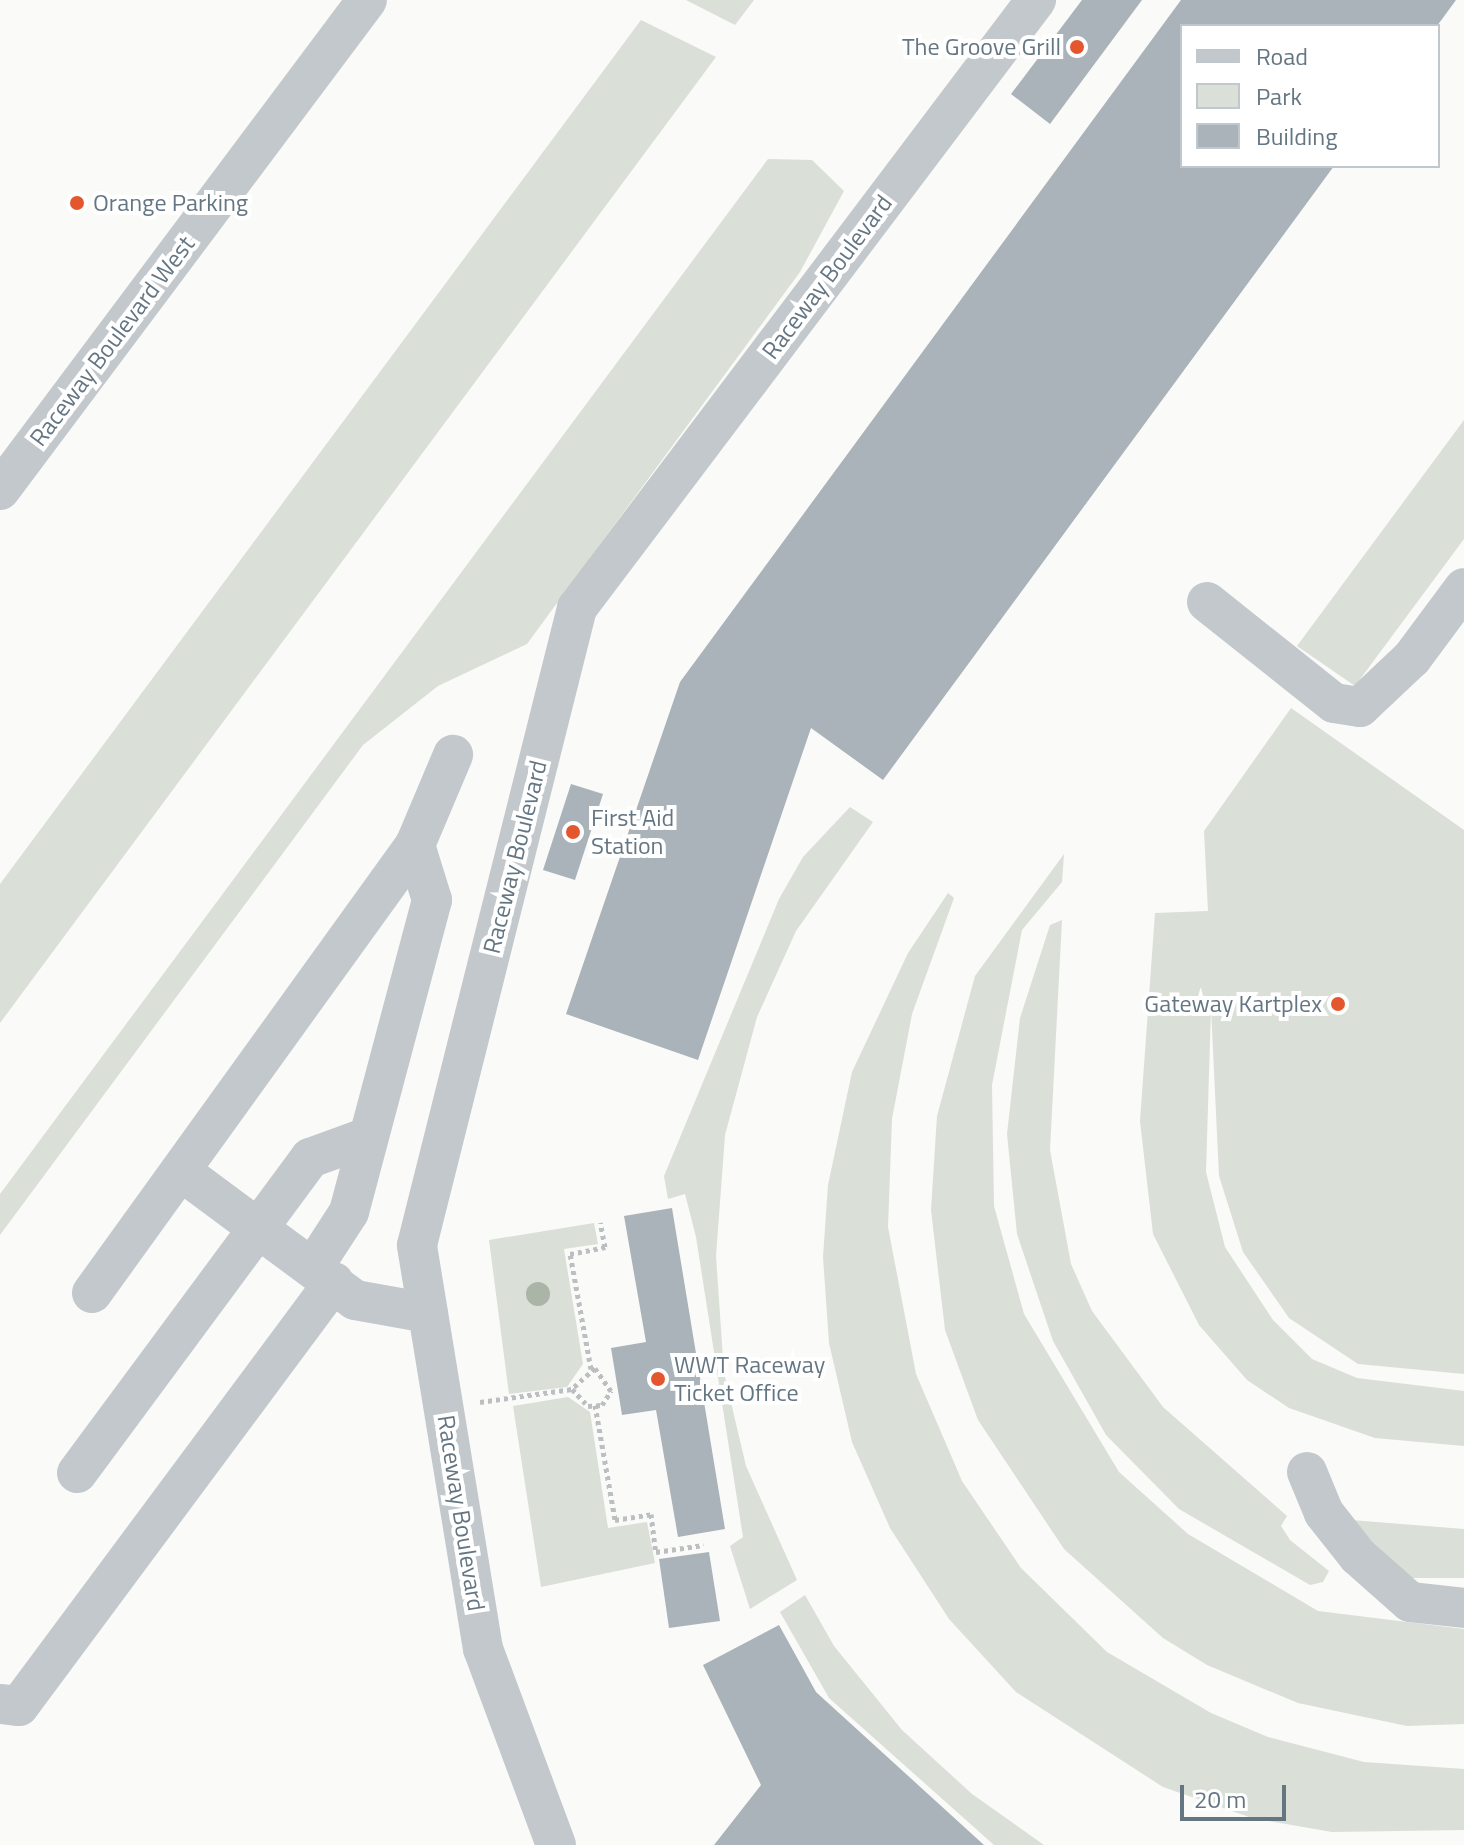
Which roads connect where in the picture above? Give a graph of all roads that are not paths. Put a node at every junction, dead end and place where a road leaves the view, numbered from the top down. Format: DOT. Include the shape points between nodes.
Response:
graph roads {
  1 [pos="367,0"];
  2 [pos="1036,0"];
  3 [pos="0,490"];
  4 [pos="1464,588"];
  5 [pos="1207,602"];
  6 [pos="453,755"];
  7 [pos="415,845"];
  8 [pos="368,1137"];
  9 [pos="182,1172"];
  10 [pos="260,1230"];
  11 [pos="324,1274"];
  12 [pos="92,1293"];
  13 [pos="428,1313"];
  14 [pos="1307,1472"];
  15 [pos="77,1473"];
  16 [pos="1464,1608"];
  17 [pos="0,1704"];
  18 [pos="556,1845"];
  1 -- 3 [label="street, Raceway Boulevard West"];
  2 -- 13 [label="street, Raceway Boulevard" via="577,608 417,1245"];
  4 -- 5 [label="street" via="1412,658 1360,707 1334,703"];
  6 -- 7 [label="street"];
  7 -- 8 [label="street" via="432,900"];
  7 -- 9 [label="street"];
  8 -- 10 [label="street" via="310,1158"];
  8 -- 11 [label="street" via="349,1212"];
  9 -- 10 [label="street"];
  9 -- 12 [label="street"];
  10 -- 11 [label="street"];
  10 -- 15 [label="street"];
  11 -- 13 [label="street" via="355,1300"];
  11 -- 17 [label="street" via="19,1706"];
  13 -- 18 [label="street, Raceway Boulevard" via="483,1649"];
  14 -- 16 [label="street" via="1332,1524 1410,1602"];
}
